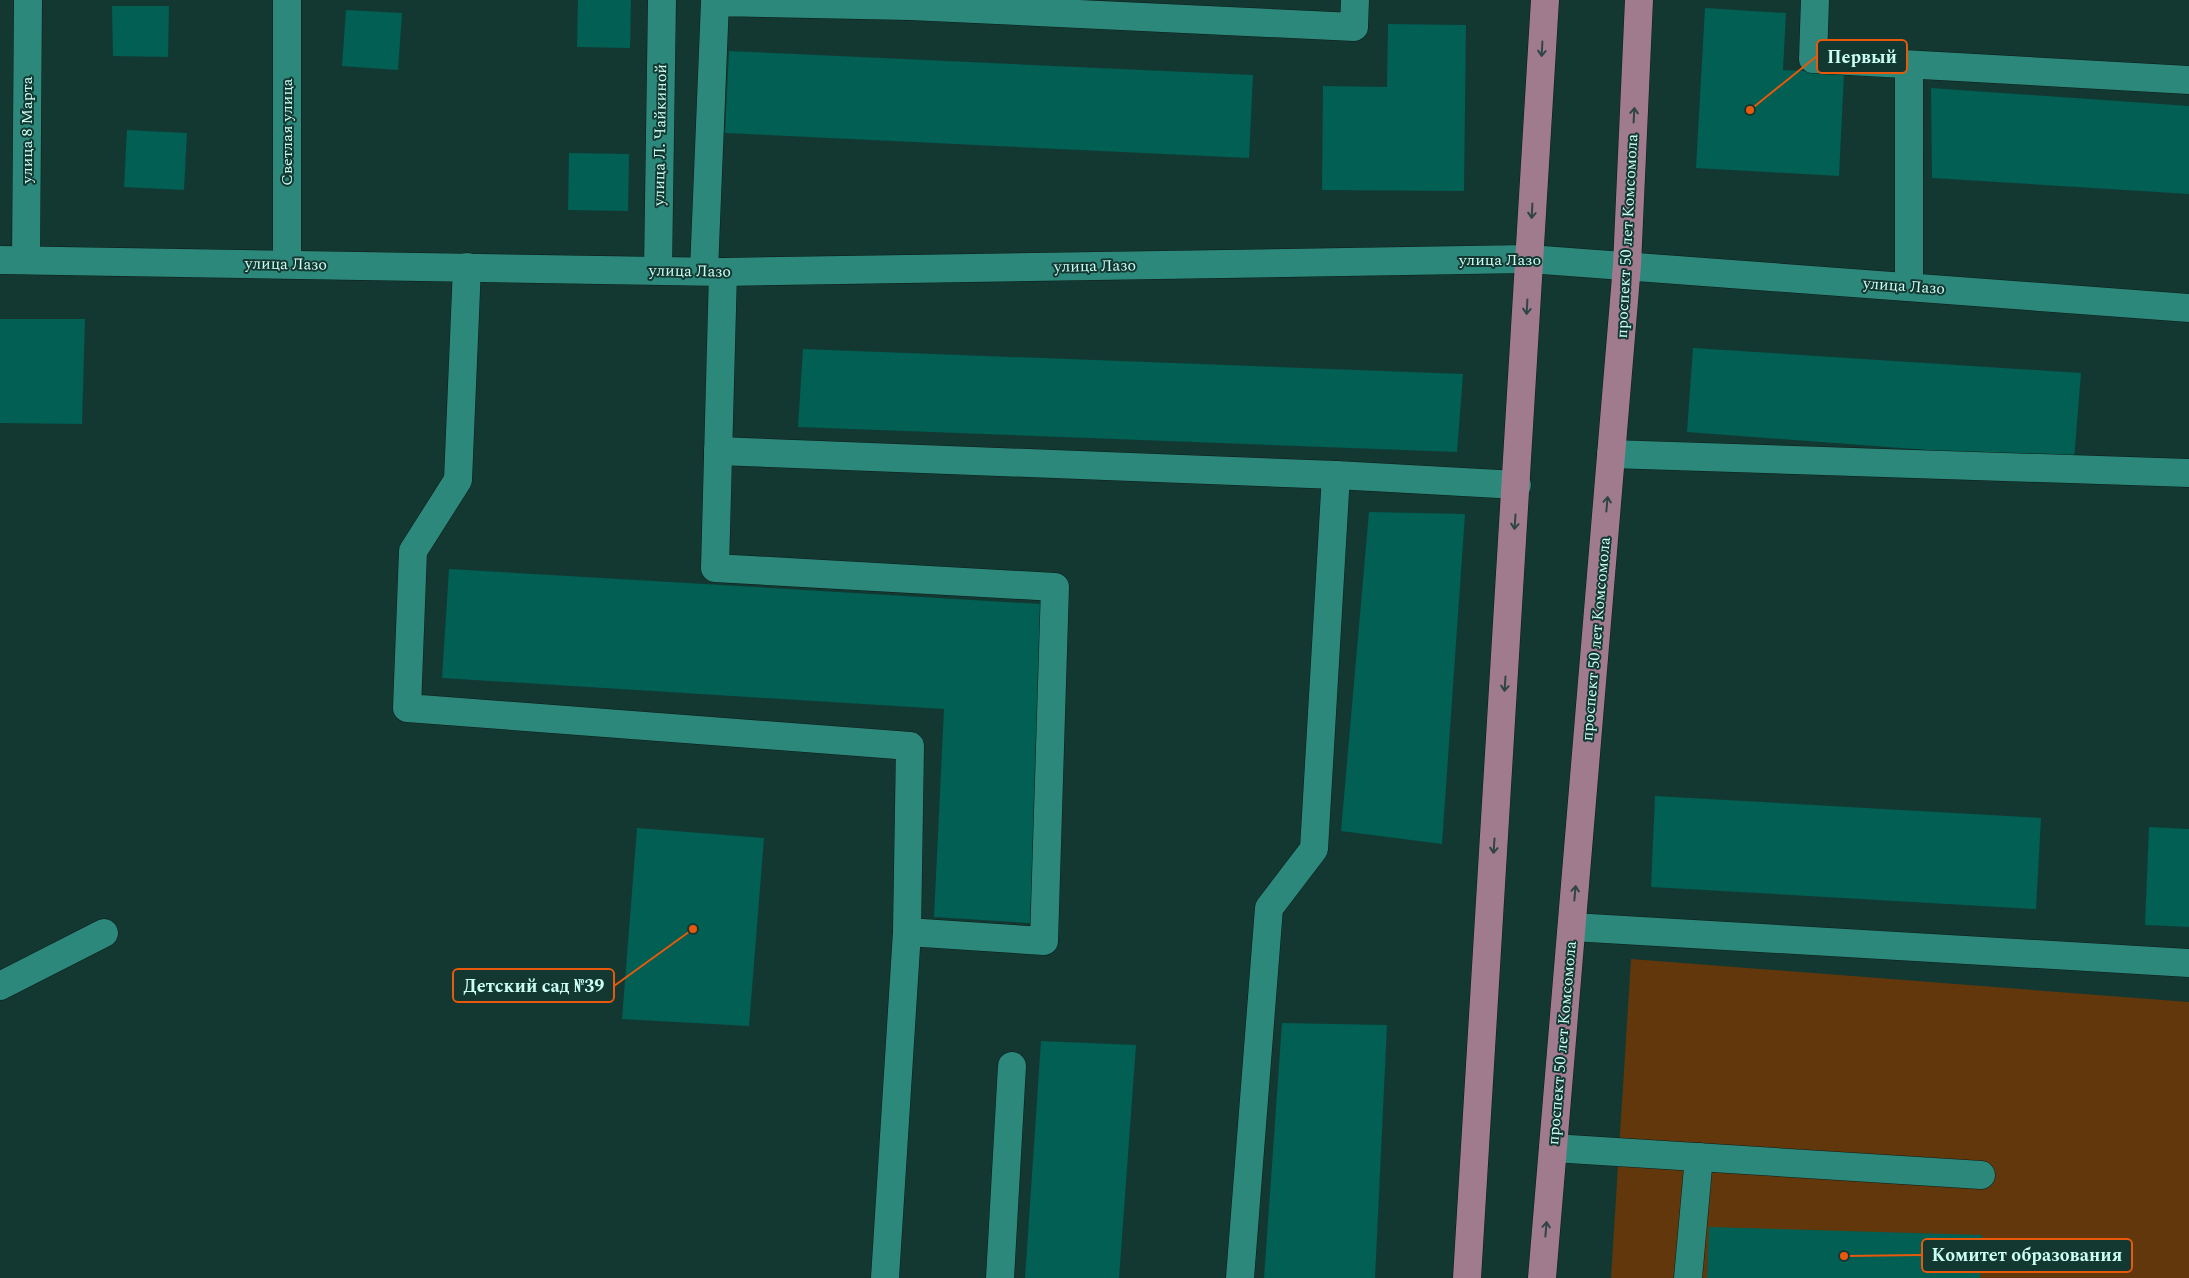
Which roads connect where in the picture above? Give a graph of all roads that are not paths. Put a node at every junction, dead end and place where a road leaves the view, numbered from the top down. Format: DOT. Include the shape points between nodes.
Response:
graph roads {
  1 [pos="28,0"];
  2 [pos="287,0"];
  3 [pos="662,0"];
  4 [pos="1355,0"];
  5 [pos="1545,0"];
  6 [pos="1639,0"];
  7 [pos="1815,0"];
  8 [pos="910,3"];
  9 [pos="1909,65"];
  10 [pos="2189,80"];
  11 [pos="1530,259"];
  12 [pos="13,260"];
  13 [pos="286,264"];
  14 [pos="1627,265"];
  15 [pos="466,267"];
  16 [pos="658,270"];
  17 [pos="713,271"];
  18 [pos="1909,287"];
  19 [pos="2189,308"];
  20 [pos="718,451"];
  21 [pos="1611,454"];
  22 [pos="2189,473"];
  23 [pos="1336,475"];
  24 [pos="1517,485"];
  25 [pos="1572,927"];
  26 [pos="907,932"];
  27 [pos="104,933"];
  28 [pos="2189,963"];
  29 [pos="0,986"];
  30 [pos="1012,1066"];
  31 [pos="1553,1148"];
  32 [pos="1699,1157"];
  33 [pos="1981,1175"];
  34 [pos="885,1278"];
  35 [pos="1000,1278"];
  36 [pos="1240,1278"];
  37 [pos="1467,1278"];
  38 [pos="1542,1278"];
  39 [pos="1688,1278"];
  1 -- 12 [label="street, улица 8 Марта"];
  2 -- 13 [label="street, Светлая улица"];
  3 -- 16 [label="street, улица Л. Чайкиной"];
  4 -- 8 [label="street" via="1354,27"];
  5 -- 11 [label="main road, one-way"];
  14 -- 6 [label="main road, проспект 50 лет Комсомола, one-way"];
  7 -- 9 [label="street" via="1813,59"];
  8 -- 17 [label="street" via="715,2"];
  9 -- 10 [label="street"];
  9 -- 18 [label="street"];
  11 -- 14 [label="street, улица Лазо"];
  11 -- 17 [label="street, улица Лазо"];
  11 -- 24 [label="main road, one-way"];
  12 -- 13 [label="street, улица Лазо"];
  13 -- 15 [label="street, улица Лазо"];
  14 -- 18 [label="street, улица Лазо"];
  14 -- 21 [label="main road, проспект 50 лет Комсомола"];
  15 -- 16 [label="street, улица Лазо"];
  15 -- 26 [label="street" via="458,480 413,551 407,708 910,746"];
  16 -- 17 [label="street, улица Лазо"];
  17 -- 20 [label="street"];
  18 -- 19 [label="street, улица Лазо"];
  20 -- 23 [label="street"];
  20 -- 26 [label="street" via="715,568 1055,587 1044,941"];
  21 -- 22 [label="street"];
  25 -- 21 [label="main road, проспект 50 лет Комсомола, one-way"];
  23 -- 24 [label="street"];
  23 -- 36 [label="street" via="1314,849 1269,908"];
  24 -- 37 [label="main road, one-way"];
  25 -- 28 [label="street"];
  25 -- 31 [label="main road, проспект 50 лет Комсомола"];
  26 -- 34 [label="street"];
  27 -- 29 [label="street"];
  30 -- 35 [label="street"];
  31 -- 32 [label="street"];
  38 -- 31 [label="main road, проспект 50 лет Комсомола, one-way"];
  32 -- 33 [label="street"];
  32 -- 39 [label="street"];
}
